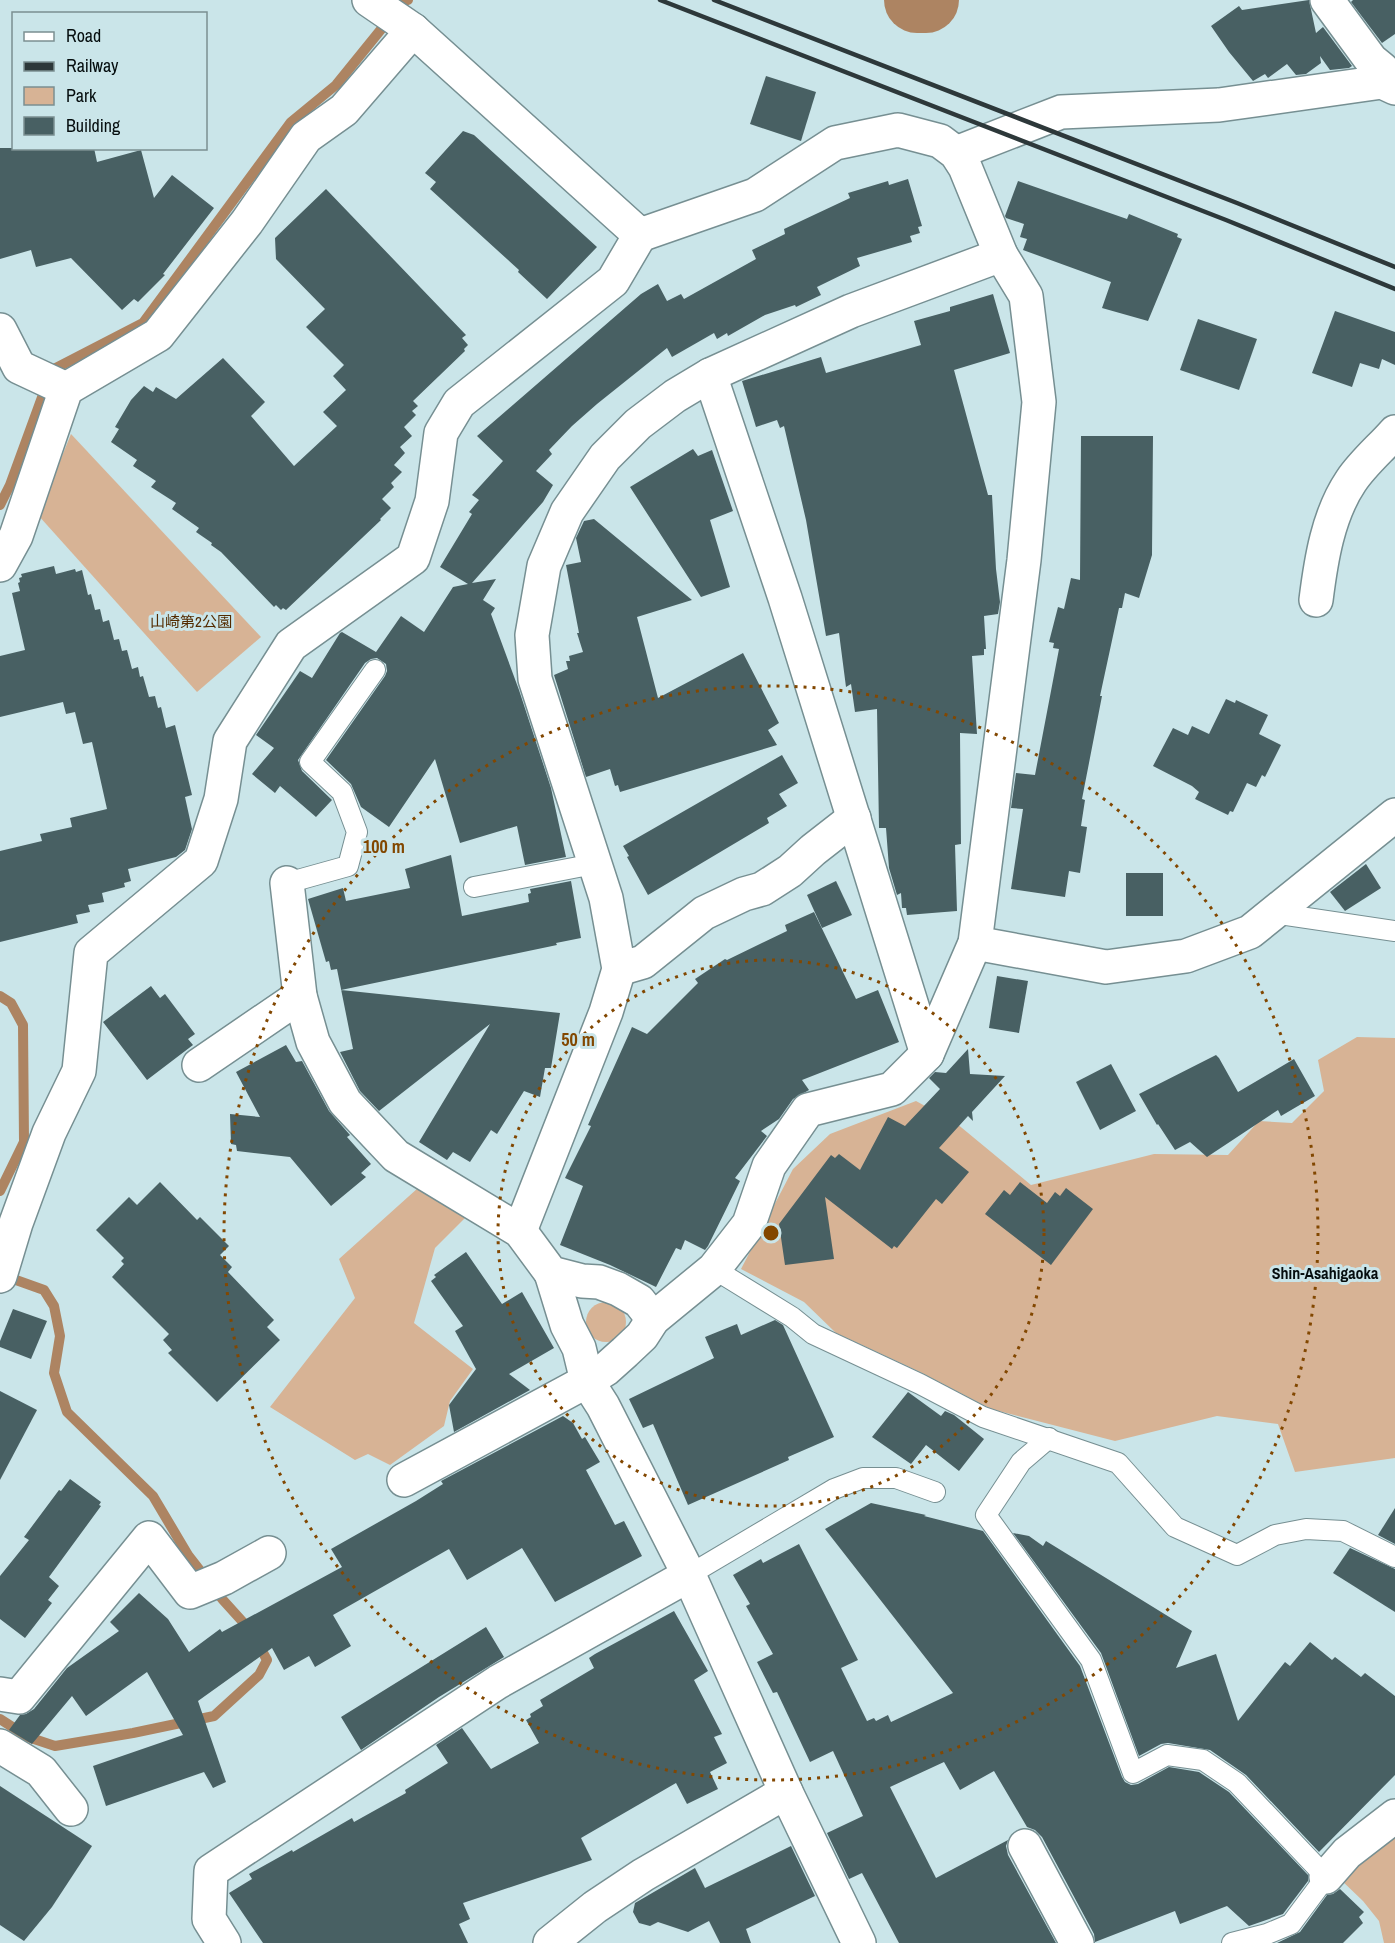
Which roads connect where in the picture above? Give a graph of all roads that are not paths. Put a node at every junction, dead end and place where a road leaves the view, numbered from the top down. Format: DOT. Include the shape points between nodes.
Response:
graph roads {
  1 [pos="369,0"];
  2 [pos="1327,0"];
  3 [pos="413,30"];
  4 [pos="1389,74"];
  5 [pos="956,153"];
  6 [pos="640,235"];
  7 [pos="1001,255"];
  8 [pos="0,330"];
  9 [pos="710,375"];
  10 [pos="66,389"];
  11 [pos="1395,432"];
  12 [pos="0,565"];
  13 [pos="1316,600"];
  14 [pos="375,670"];
  15 [pos="1395,815"];
  16 [pos="854,818"];
  17 [pos="594,864"];
  18 [pos="288,883"];
  19 [pos="474,887"];
  20 [pos="1273,913"];
  21 [pos="1395,931"];
  22 [pos="975,943"];
  23 [pos="619,969"];
  24 [pos="300,996"];
  25 [pos="927,1054"];
  26 [pos="199,1065"];
  27 [pos="520,1231"];
  28 [pos="714,1269"];
  29 [pos="551,1273"];
  30 [pos="0,1276"];
  31 [pos="653,1319"];
  32 [pos="587,1381"];
  33 [pos="1049,1438"];
  34 [pos="404,1480"];
  35 [pos="935,1492"];
  36 [pos="269,1553"];
  37 [pos="1395,1557"];
  38 [pos="689,1575"];
  39 [pos="0,1694"];
  40 [pos="0,1746"];
  41 [pos="786,1792"];
  42 [pos="71,1809"];
  43 [pos="1395,1816"];
  44 [pos="1025,1846"];
  45 [pos="1326,1876"];
  46 [pos="224,1943"];
  47 [pos="550,1943"];
  48 [pos="859,1943"];
  49 [pos="1077,1943"];
  50 [pos="1232,1943"];
  1 -- 3 [label="street"];
  2 -- 4 [label="street" via="1371,60"];
  3 -- 6 [label="street"];
  3 -- 10 [label="street" via="345,110 306,137 247,222 158,335"];
  4 -- 5 [label="street" via="1219,105 1061,112"];
  5 -- 6 [label="street" via="940,141 898,130 835,143 755,195"];
  5 -- 7 [label="street"];
  6 -- 30 [label="street" via="612,281 459,403 441,433 432,501 413,558 291,645 230,741 221,799 201,861 91,953 79,1071 49,1133"];
  7 -- 9 [label="street" via="851,311"];
  7 -- 22 [label="street" via="1026,296 1039,402 1024,560"];
  8 -- 10 [label="street" via="20,367"];
  9 -- 16 [label="street"];
  9 -- 17 [label="street" via="638,424 605,457 567,512 544,566 532,635 535,679"];
  10 -- 12 [label="street" via="16,536"];
  11 -- 13 [label="street" via="1352,481 1334,513"];
  14 -- 18 [label="lane" via="310,762 342,792 357,832 348,866"];
  15 -- 20 [label="street"];
  16 -- 23 [label="street" via="762,889 704,913 643,962"];
  16 -- 25 [label="street"];
  17 -- 19 [label="lane"];
  17 -- 23 [label="street" via="606,898"];
  18 -- 24 [label="street"];
  20 -- 21 [label="lane"];
  20 -- 22 [label="street" via="1250,933 1186,956 1106,967"];
  22 -- 25 [label="street"];
  23 -- 27 [label="street" via="606,1012"];
  24 -- 26 [label="street"];
  24 -- 27 [label="street" via="313,1042 345,1102 396,1156"];
  25 -- 28 [label="street" via="892,1089 808,1110 769,1166 749,1224"];
  27 -- 29 [label="street"];
  28 -- 31 [label="street"];
  28 -- 33 [label="lane" via="813,1334 983,1417"];
  29 -- 31 [label="street" via="618,1289 639,1301"];
  29 -- 32 [label="street"];
  31 -- 32 [label="street" via="626,1352"];
  32 -- 34 [label="street"];
  32 -- 38 [label="street"];
  33 -- 37 [label="lane" via="1118,1463 1175,1527 1237,1556 1275,1535 1306,1529 1343,1531"];
  33 -- 45 [label="lane" via="1021,1462 986,1515 1091,1660 1133,1773 1167,1755 1203,1760 1237,1783"];
  35 -- 38 [label="lane" via="896,1478 863,1478 834,1489"];
  36 -- 39 [label="street" via="190,1592 149,1538 19,1697"];
  38 -- 41 [label="street"];
  38 -- 46 [label="street" via="498,1682 211,1871 209,1919"];
  40 -- 42 [label="street" via="41,1771"];
  41 -- 47 [label="street" via="643,1875"];
  41 -- 48 [label="street"];
  43 -- 45 [label="street" via="1347,1853"];
  44 -- 49 [label="street"];
  45 -- 50 [label="lane" via="1291,1924 1267,1935"];
}
